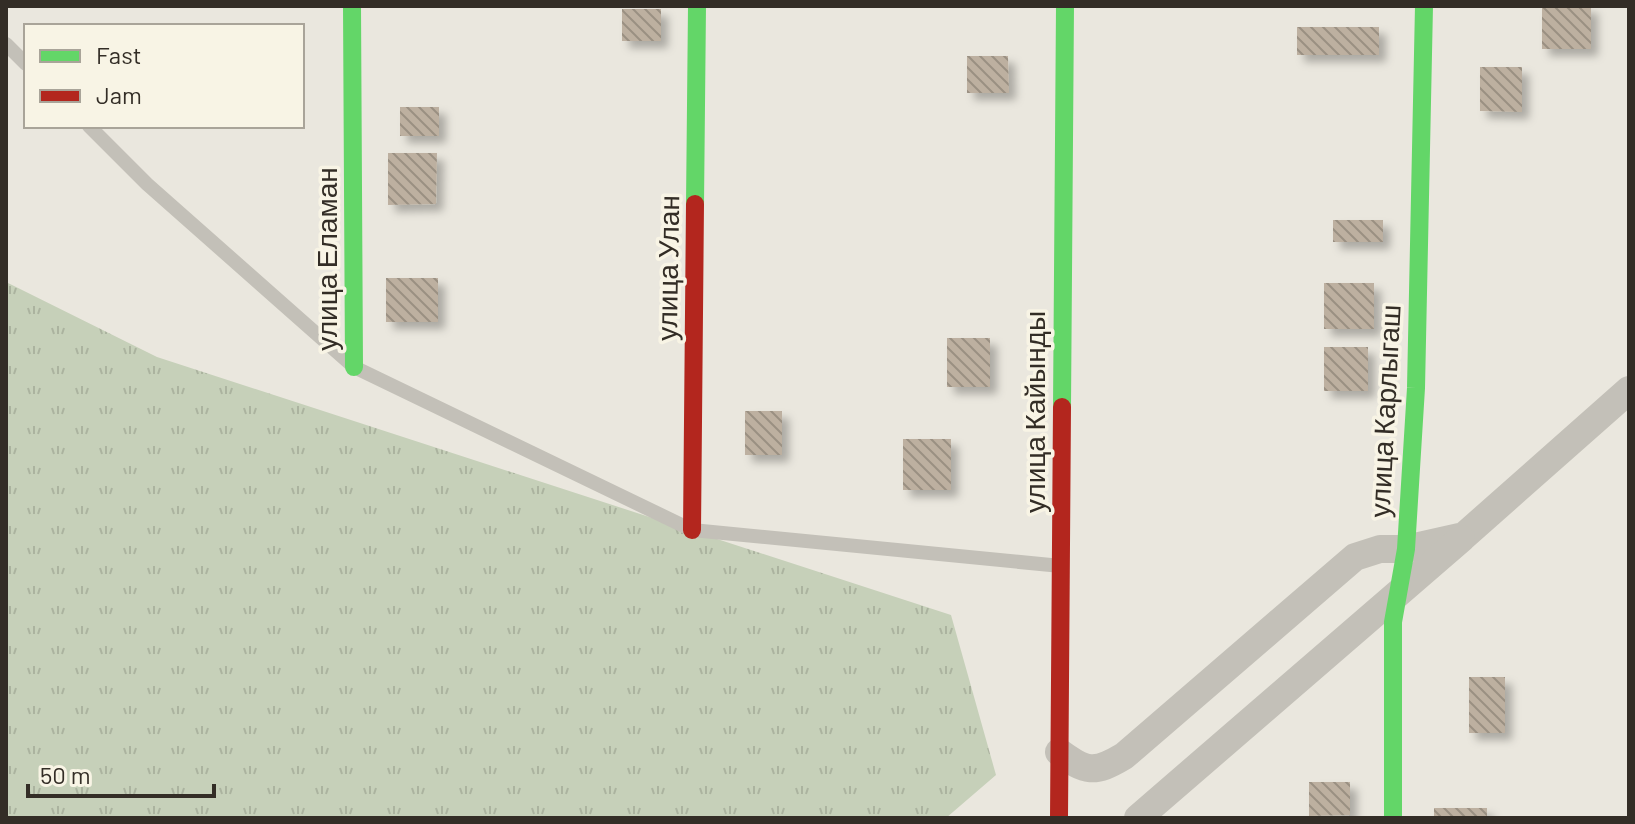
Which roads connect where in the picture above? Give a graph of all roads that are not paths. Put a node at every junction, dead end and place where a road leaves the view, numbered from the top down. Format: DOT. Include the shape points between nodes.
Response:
graph roads {
  1 [pos="352,6"];
  2 [pos="697,6"];
  3 [pos="1065,6"];
  4 [pos="1424,6"];
  5 [pos="6,44"];
  6 [pos="24,62"];
  7 [pos="91,128"];
  8 [pos="354,367"];
  9 [pos="1629,390"];
  10 [pos="692,530"];
  11 [pos="1464,536"];
  12 [pos="1406,549"];
  13 [pos="1061,566"];
  14 [pos="1398,592"];
  15 [pos="1059,752"];
  16 [pos="1059,818"];
  17 [pos="1138,818"];
  18 [pos="1393,818"];
  1 -- 8 [label="street, улица Еламан"];
  2 -- 10 [label="street, улица Улан"];
  3 -- 13 [label="street, улица Кайынды"];
  4 -- 12 [label="street, улица Карлыгаш" via="1416,388"];
  5 -- 6 [label="lane"];
  7 -- 8 [label="lane"];
  8 -- 10 [label="lane"];
  9 -- 11 [label="street"];
  10 -- 13 [label="lane"];
  11 -- 12 [label="street"];
  11 -- 14 [label="street"];
  12 -- 14 [label="street, улица Карлыгаш"];
  12 -- 15 [label="street" via="1380,549 1355,557 1124,756 1103,768 1082,768"];
  13 -- 15 [label="street, улица Кайынды"];
  14 -- 17 [label="street"];
  14 -- 18 [label="street, улица Карлыгаш" via="1393,622"];
  15 -- 16 [label="street, улица Кайынды"];
}
